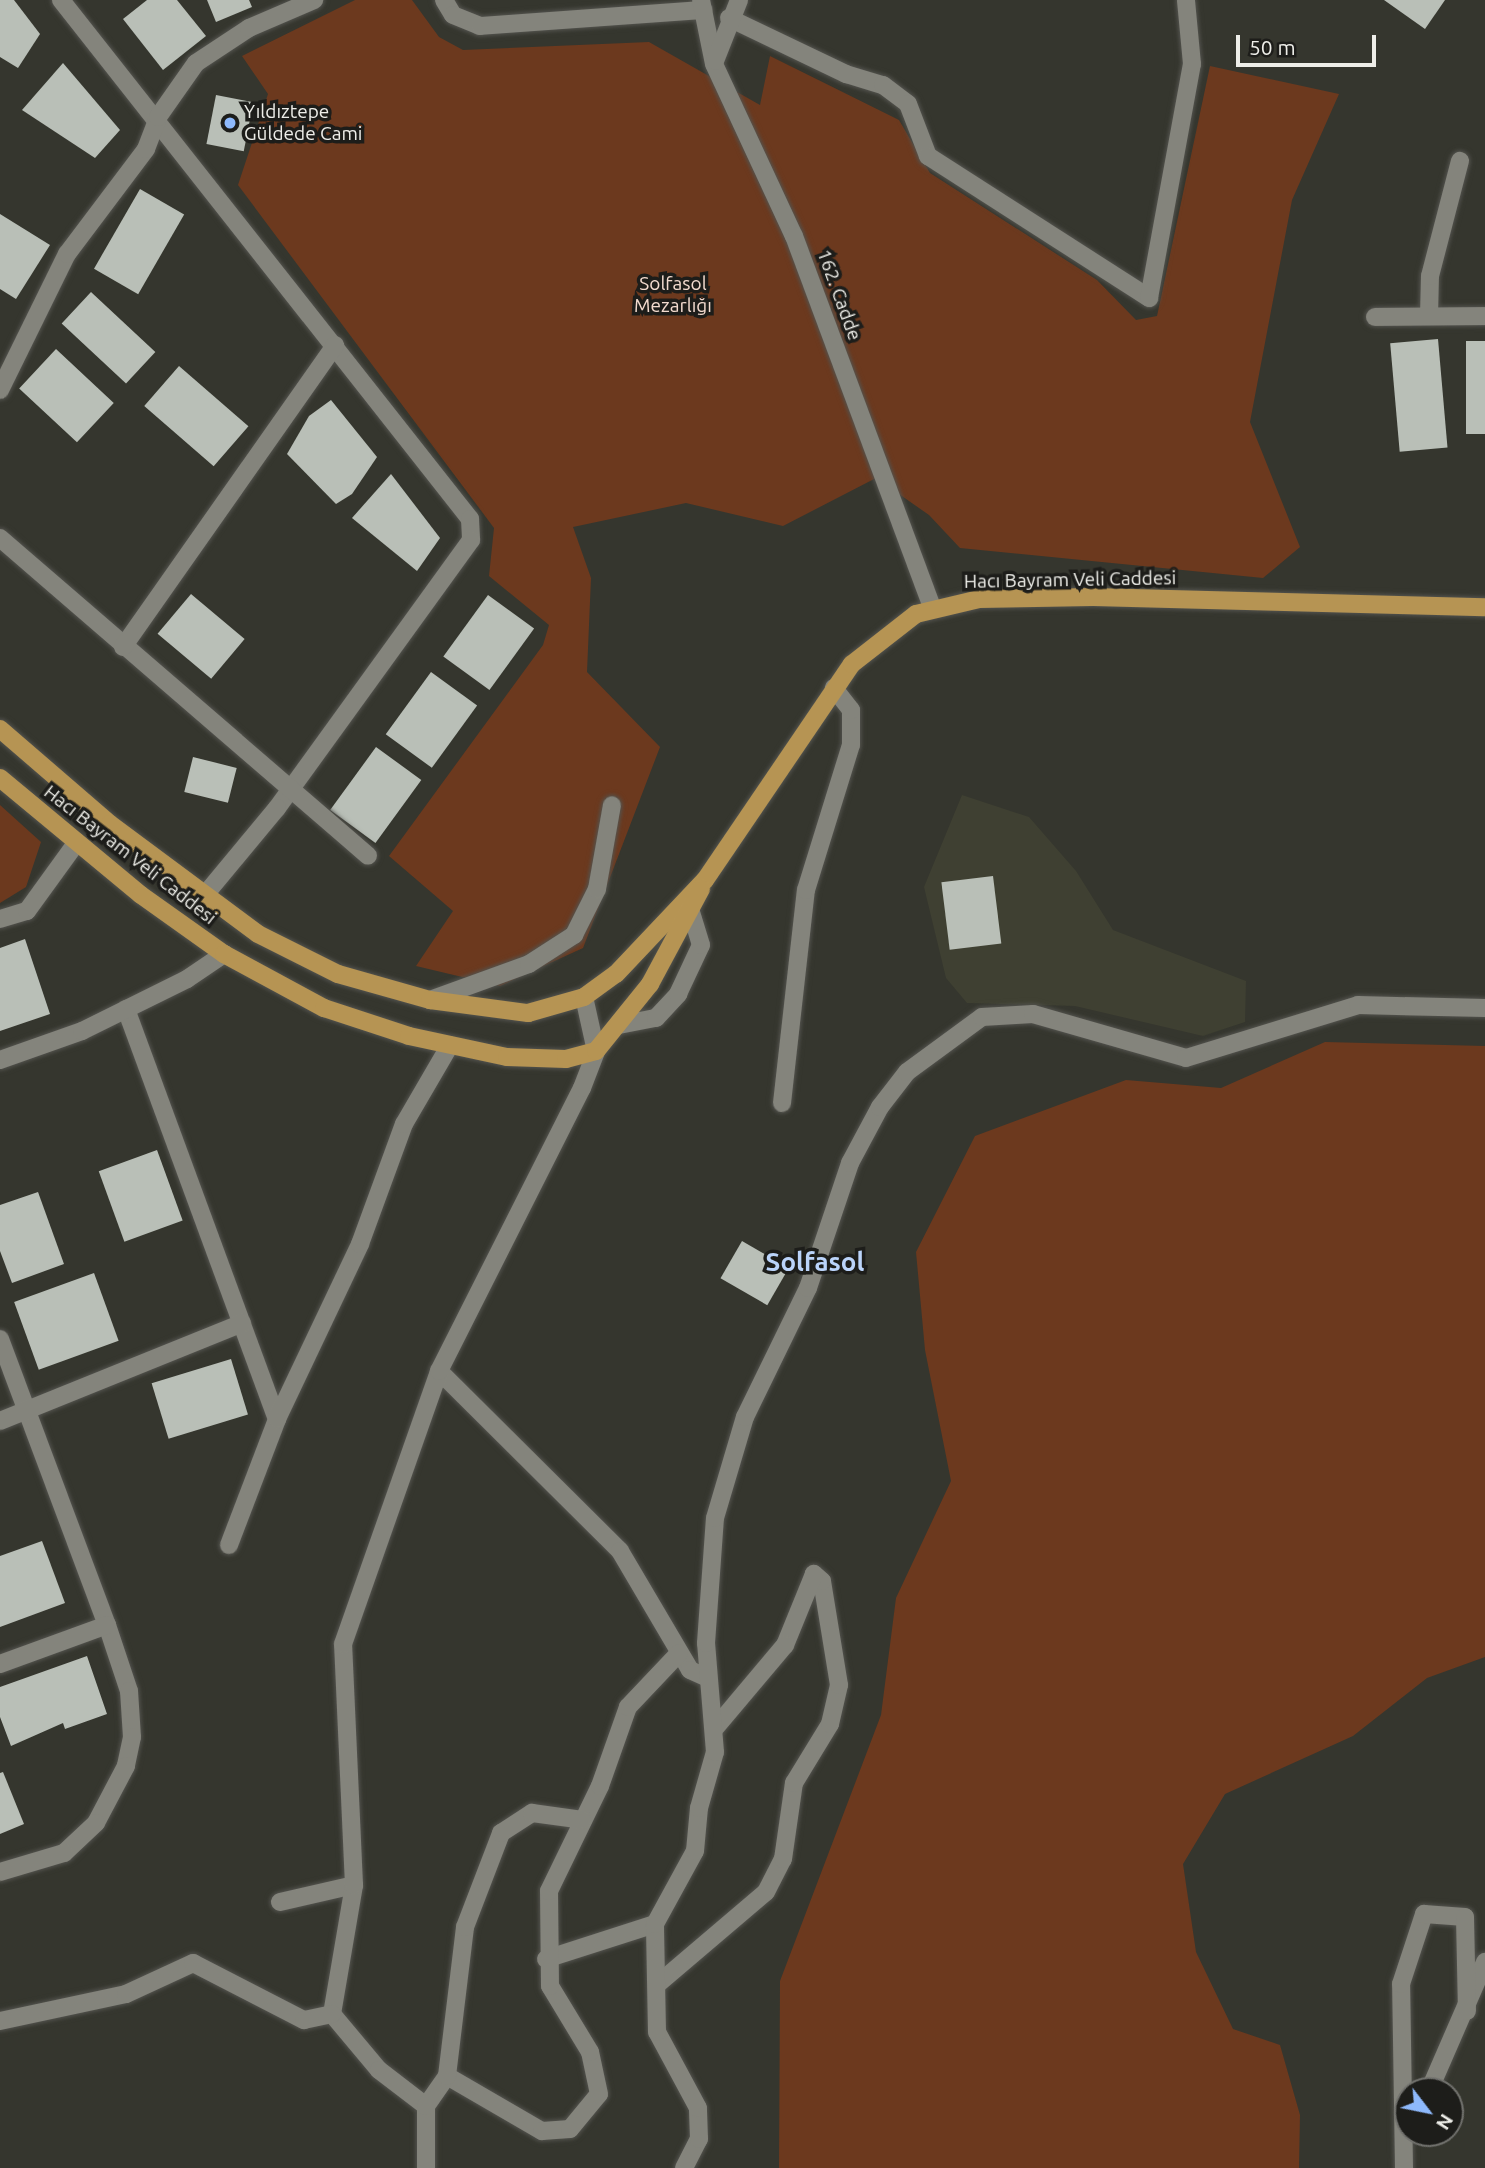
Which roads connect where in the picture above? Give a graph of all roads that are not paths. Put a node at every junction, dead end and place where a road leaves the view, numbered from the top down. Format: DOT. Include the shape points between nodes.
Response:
graph roads {
  1 [pos="61,0"];
  2 [pos="314,0"];
  3 [pos="444,0"];
  4 [pos="739,0"];
  5 [pos="1186,0"];
  6 [pos="702,5"];
  7 [pos="729,18"];
  8 [pos="713,64"];
  9 [pos="158,117"];
  10 [pos="1460,161"];
  11 [pos="1429,316"];
  12 [pos="1485,316"];
  13 [pos="1376,317"];
  14 [pos="335,345"];
  15 [pos="0,390"];
  16 [pos="0,538"];
  17 [pos="932,607"];
  18 [pos="1485,607"];
  19 [pos="124,647"];
  20 [pos="834,688"];
  21 [pos="0,729"];
  22 [pos="0,778"];
  23 [pos="291,789"];
  24 [pos="612,805"];
  25 [pos="77,842"];
  26 [pos="368,856"];
  27 [pos="705,880"];
  28 [pos="204,896"];
  29 [pos="691,912"];
  30 [pos="0,919"];
  31 [pos="224,954"];
  32 [pos="584,997"];
  33 [pos="430,1000"];
  34 [pos="1485,1007"];
  35 [pos="126,1009"];
  36 [pos="619,1025"];
  37 [pos="450,1045"];
  38 [pos="596,1051"];
  39 [pos="0,1060"];
  40 [pos="782,1103"];
  41 [pos="242,1323"];
  42 [pos="0,1339"];
  43 [pos="439,1371"];
  44 [pos="25,1412"];
  45 [pos="278,1419"];
  46 [pos="0,1421"];
  47 [pos="229,1545"];
  48 [pos="107,1625"];
  49 [pos="679,1653"];
  50 [pos="0,1664"];
  51 [pos="706,1677"];
  52 [pos="716,1727"];
  53 [pos="583,1820"];
  54 [pos="0,1872"];
  55 [pos="354,1885"];
  56 [pos="280,1902"];
  57 [pos="655,1924"];
  58 [pos="546,1959"];
  59 [pos="1485,1962"];
  60 [pos="659,1983"];
  61 [pos="1467,2011"];
  62 [pos="332,2014"];
  63 [pos="0,2021"];
  64 [pos="447,2076"];
  65 [pos="1436,2077"];
  66 [pos="426,2106"];
  67 [pos="1409,2147"];
  68 [pos="1404,2164"];
  69 [pos="426,2168"];
  70 [pos="684,2168"];
  1 -- 9 [label="street"];
  2 -- 9 [label="street" via="249,27 196,63"];
  3 -- 6 [label="street" via="453,15 480,26"];
  4 -- 7 [label="street"];
  5 -- 7 [label="street" via="1192,64 1149,298 928,156 908,104 883,85 846,74"];
  6 -- 8 [label="street, 162. Cadde"];
  7 -- 8 [label="street"];
  8 -- 17 [label="street, 162. Cadde" via="794,236"];
  9 -- 14 [label="street"];
  9 -- 15 [label="street" via="146,149 67,254"];
  10 -- 11 [label="street" via="1430,276"];
  11 -- 12 [label="street"];
  11 -- 13 [label="street"];
  14 -- 19 [label="street"];
  14 -- 23 [label="street" via="470,519 471,540"];
  16 -- 19 [label="street"];
  17 -- 18 [label="main road, Hacı Bayram Veli Caddesi" via="979,599 1093,597"];
  17 -- 20 [label="main road, Hacı Bayram Veli Caddesi" via="874,641"];
  19 -- 23 [label="street"];
  20 -- 27 [label="main road, Hacı Bayram Veli Caddesi"];
  20 -- 40 [label="street" via="851,710 850,745 806,890"];
  21 -- 28 [label="main road"];
  22 -- 25 [label="main road, Hacı Bayram Veli Caddesi"];
  23 -- 26 [label="street"];
  23 -- 28 [label="street"];
  24 -- 33 [label="street" via="597,889 573,934 529,964"];
  25 -- 30 [label="street" via="27,911"];
  25 -- 31 [label="main road, Hacı Bayram Veli Caddesi"];
  27 -- 29 [label="main road"];
  27 -- 32 [label="main road" via="616,974"];
  28 -- 33 [label="main road" via="258,934 338,974"];
  29 -- 36 [label="main road"];
  29 -- 36 [label="street" via="701,945 678,994 656,1018"];
  31 -- 35 [label="street"];
  31 -- 37 [label="main road, Hacı Bayram Veli Caddesi" via="324,1009"];
  32 -- 33 [label="main road" via="528,1013"];
  32 -- 38 [label="street"];
  34 -- 51 [label="street" via="1358,1005 1186,1058 1033,1014 982,1017 918,1063 880,1107 850,1163 808,1288 736,1444 715,1518"];
  35 -- 39 [label="street"];
  35 -- 41 [label="street"];
  36 -- 38 [label="main road"];
  37 -- 38 [label="main road, Hacı Bayram Veli Caddesi" via="537,1060"];
  37 -- 45 [label="street" via="404,1124 360,1244"];
  38 -- 43 [label="street" via="566,1122"];
  41 -- 44 [label="street"];
  41 -- 45 [label="street"];
  42 -- 44 [label="street"];
  43 -- 49 [label="street" via="620,1551"];
  43 -- 55 [label="street" via="343,1644"];
  44 -- 46 [label="street"];
  44 -- 48 [label="street"];
  45 -- 47 [label="street"];
  48 -- 50 [label="street"];
  48 -- 54 [label="street" via="129,1691 132,1737 126,1766 96,1824 64,1853"];
  49 -- 51 [label="street" via="690,1670"];
  49 -- 53 [label="street" via="628,1707"];
  51 -- 52 [label="street"];
  52 -- 57 [label="street" via="695,1851"];
  52 -- 60 [label="street" via="785,1645 814,1574 822,1581 839,1685 830,1724 794,1783 783,1859 766,1892"];
  53 -- 58 [label="street" via="549,1891"];
  53 -- 64 [label="street" via="532,1813 501,1833 465,1927"];
  55 -- 56 [label="street"];
  55 -- 62 [label="street"];
  57 -- 58 [label="street"];
  57 -- 60 [label="street"];
  58 -- 64 [label="street" via="550,1986 597,2074 599,2094 589,2112 570,2129 542,2131"];
  59 -- 61 [label="street"];
  60 -- 70 [label="street" via="657,2032 698,2108 699,2139"];
  61 -- 65 [label="street"];
  61 -- 68 [label="street" via="1465,1917 1424,1914 1401,1984"];
  62 -- 63 [label="street" via="304,2020 193,1963 126,1994"];
  62 -- 66 [label="street" via="379,2070"];
  64 -- 66 [label="street"];
  66 -- 69 [label="street"];
  67 -- 68 [label="street"];
}
